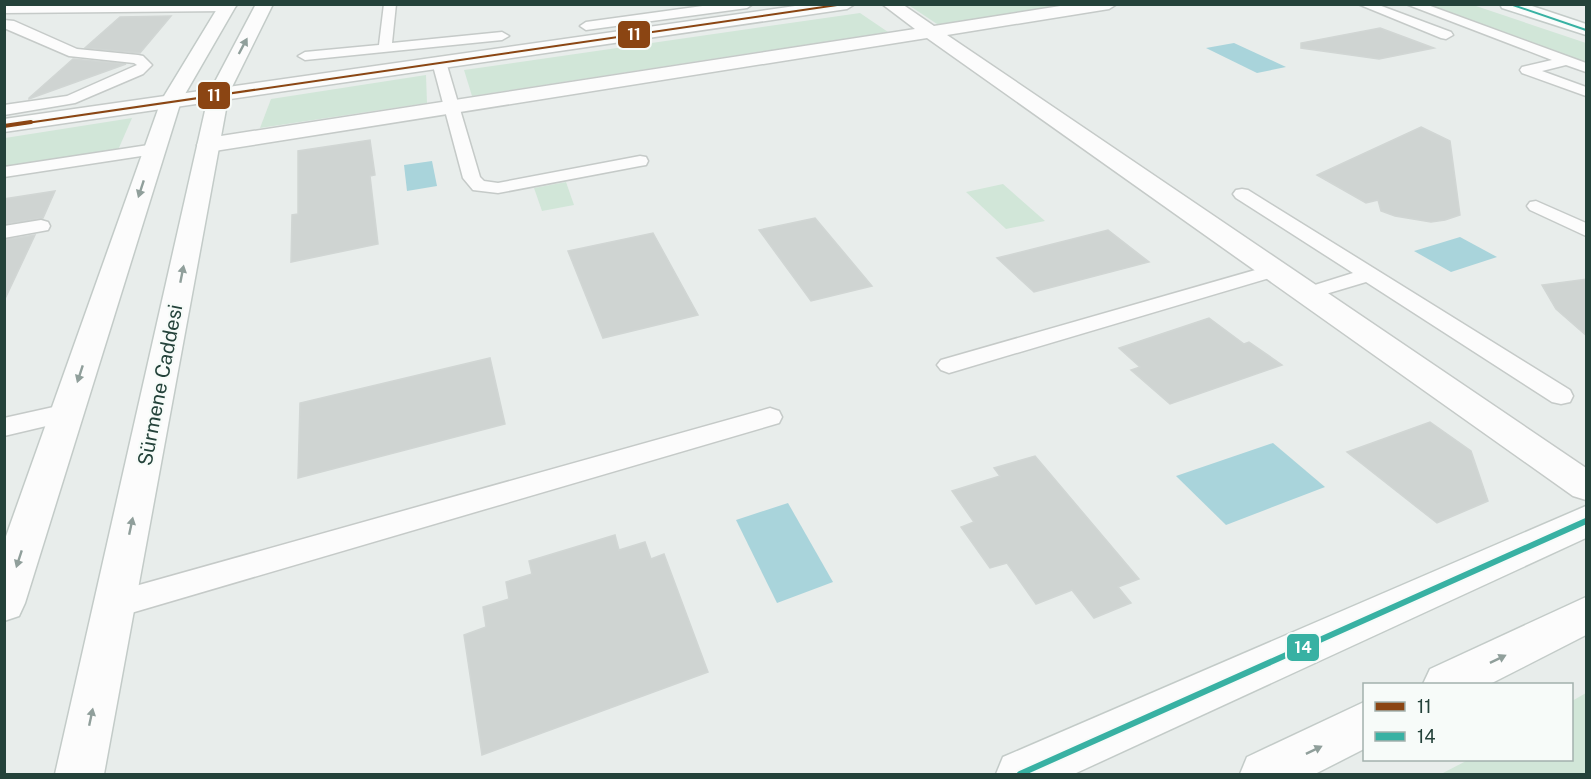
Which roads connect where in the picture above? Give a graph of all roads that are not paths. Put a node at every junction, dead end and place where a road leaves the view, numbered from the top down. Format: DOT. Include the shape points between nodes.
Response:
graph roads {
  1 [pos="265,4"];
  2 [pos="390,4"];
  3 [pos="747,4"];
  4 [pos="847,4"];
  5 [pos="890,4"];
  6 [pos="1109,4"];
  7 [pos="1364,4"];
  8 [pos="1412,4"];
  9 [pos="1508,4"];
  10 [pos="1545,4"];
  11 [pos="229,5"];
  12 [pos="4,8"];
  13 [pos="694,8"];
  14 [pos="1587,18"];
  15 [pos="4,24"];
  16 [pos="585,26"];
  17 [pos="1587,30"];
  18 [pos="930,32"];
  19 [pos="1446,35"];
  20 [pos="502,36"];
  21 [pos="385,48"];
  22 [pos="305,56"];
  23 [pos="1567,61"];
  24 [pos="439,62"];
  25 [pos="1587,68"];
  26 [pos="1587,92"];
  27 [pos="219,93"];
  28 [pos="171,101"];
  29 [pos="452,107"];
  30 [pos="4,110"];
  31 [pos="4,126"];
  32 [pos="208,145"];
  33 [pos="154,149"];
  34 [pos="640,161"];
  35 [pos="4,172"];
  36 [pos="1242,194"];
  37 [pos="1536,206"];
  38 [pos="41,226"];
  39 [pos="1587,230"];
  40 [pos="4,232"];
  41 [pos="1276,270"];
  42 [pos="1370,275"];
  43 [pos="1309,293"];
  44 [pos="949,365"];
  45 [pos="1561,396"];
  46 [pos="67,413"];
  47 [pos="770,417"];
  48 [pos="4,427"];
  49 [pos="1587,486"];
  50 [pos="1587,521"];
  51 [pos="4,603"];
  52 [pos="114,605"];
  53 [pos="1587,615"];
  54 [pos="1448,683"];
  55 [pos="1363,726"];
  56 [pos="79,774"];
  57 [pos="1020,774"];
  58 [pos="1264,774"];
  27 -- 1 [label="street, Sürmene Caddesi, one-way"];
  2 -- 21 [label="lane"];
  3 -- 13 [label="lane"];
  4 -- 24 [label="street"];
  5 -- 18 [label="street"];
  6 -- 18 [label="street"];
  7 -- 19 [label="lane"];
  8 -- 23 [label="lane"];
  9 -- 17 [label="street"];
  10 -- 14 [label="street"];
  11 -- 12 [label="street"];
  11 -- 28 [label="street"];
  13 -- 16 [label="lane"];
  15 -- 30 [label="lane" via="74,53 138,59 145,65 70,100"];
  18 -- 29 [label="street"];
  18 -- 41 [label="street"];
  20 -- 21 [label="lane"];
  21 -- 22 [label="lane"];
  23 -- 25 [label="lane"];
  23 -- 26 [label="lane" via="1527,70"];
  24 -- 27 [label="street"];
  24 -- 29 [label="lane"];
  27 -- 28 [label="street"];
  27 -- 32 [label="street, Sürmene Caddesi"];
  28 -- 31 [label="street"];
  28 -- 33 [label="street"];
  29 -- 32 [label="street"];
  29 -- 34 [label="lane" via="472,178 479,186 498,188"];
  52 -- 32 [label="street, Sürmene Caddesi, one-way"];
  33 -- 35 [label="lane"];
  33 -- 46 [label="street, one-way"];
  36 -- 42 [label="lane"];
  37 -- 39 [label="lane"];
  38 -- 40 [label="lane"];
  41 -- 43 [label="street"];
  41 -- 44 [label="lane"];
  42 -- 43 [label="lane"];
  42 -- 45 [label="lane"];
  43 -- 49 [label="street"];
  46 -- 48 [label="lane"];
  46 -- 51 [label="street, one-way"];
  47 -- 52 [label="lane"];
  50 -- 57 [label="street"];
  56 -- 52 [label="street, Sürmene Caddesi, one-way"];
  54 -- 53 [label="street, one-way"];
  58 -- 55 [label="street, one-way"];
}
